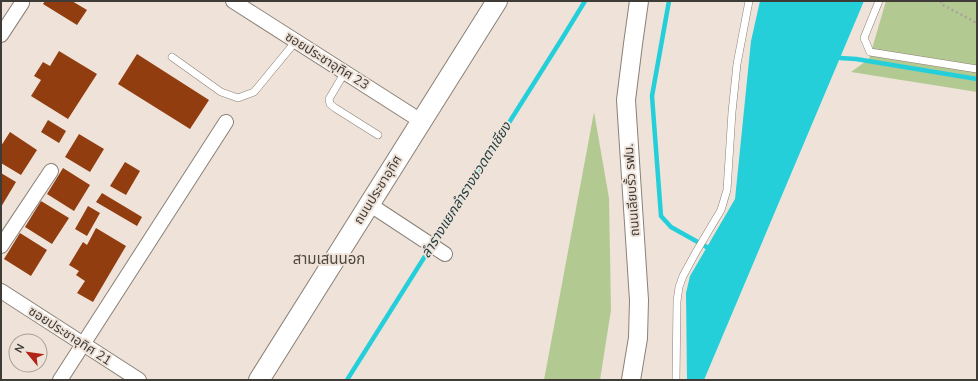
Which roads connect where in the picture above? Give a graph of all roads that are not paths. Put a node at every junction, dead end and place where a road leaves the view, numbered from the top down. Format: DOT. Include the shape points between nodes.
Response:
graph roads {
  1 [pos="234,1"];
  2 [pos="497,1"];
  3 [pos="639,1"];
  4 [pos="749,1"];
  5 [pos="879,1"];
  6 [pos="22,3"];
  7 [pos="1,35"];
  8 [pos="296,41"];
  9 [pos="172,57"];
  10 [pos="977,69"];
  11 [pos="345,72"];
  12 [pos="421,121"];
  13 [pos="226,122"];
  14 [pos="378,135"];
  15 [pos="51,171"];
  16 [pos="369,204"];
  17 [pos="1,246"];
  18 [pos="437,248"];
  19 [pos="1,291"];
  20 [pos="83,344"];
  21 [pos="60,380"];
  22 [pos="139,380"];
  23 [pos="259,380"];
  24 [pos="631,380"];
  25 [pos="676,380"];
  1 -- 8 [label="street, ซอยประชาอุทิศ 23"];
  2 -- 12 [label="main road, ถนนประชาอุทิศ"];
  3 -- 24 [label="street, ถนนเลียบรั้ว รฟม." via="626,100 640,300 638,338"];
  4 -- 25 [label="lane" via="736,64 727,190 721,210 679,287"];
  5 -- 10 [label="lane" via="864,38 870,52"];
  6 -- 7 [label="street"];
  8 -- 9 [label="lane" via="254,92 238,98 221,92"];
  8 -- 11 [label="street, ซอยประชาอุทิศ 23"];
  11 -- 12 [label="street, ซอยประชาอุทิศ 23"];
  11 -- 14 [label="lane" via="329,98 330,104"];
  12 -- 16 [label="main road, ถนนประชาอุทิศ"];
  13 -- 20 [label="street"];
  15 -- 17 [label="street"];
  16 -- 18 [label="street"];
  16 -- 23 [label="main road, ถนนประชาอุทิศ"];
  19 -- 20 [label="street, ซอยประชาอุทิศ 21"];
  20 -- 21 [label="street"];
  20 -- 22 [label="street, ซอยประชาอุทิศ 21"];
}
